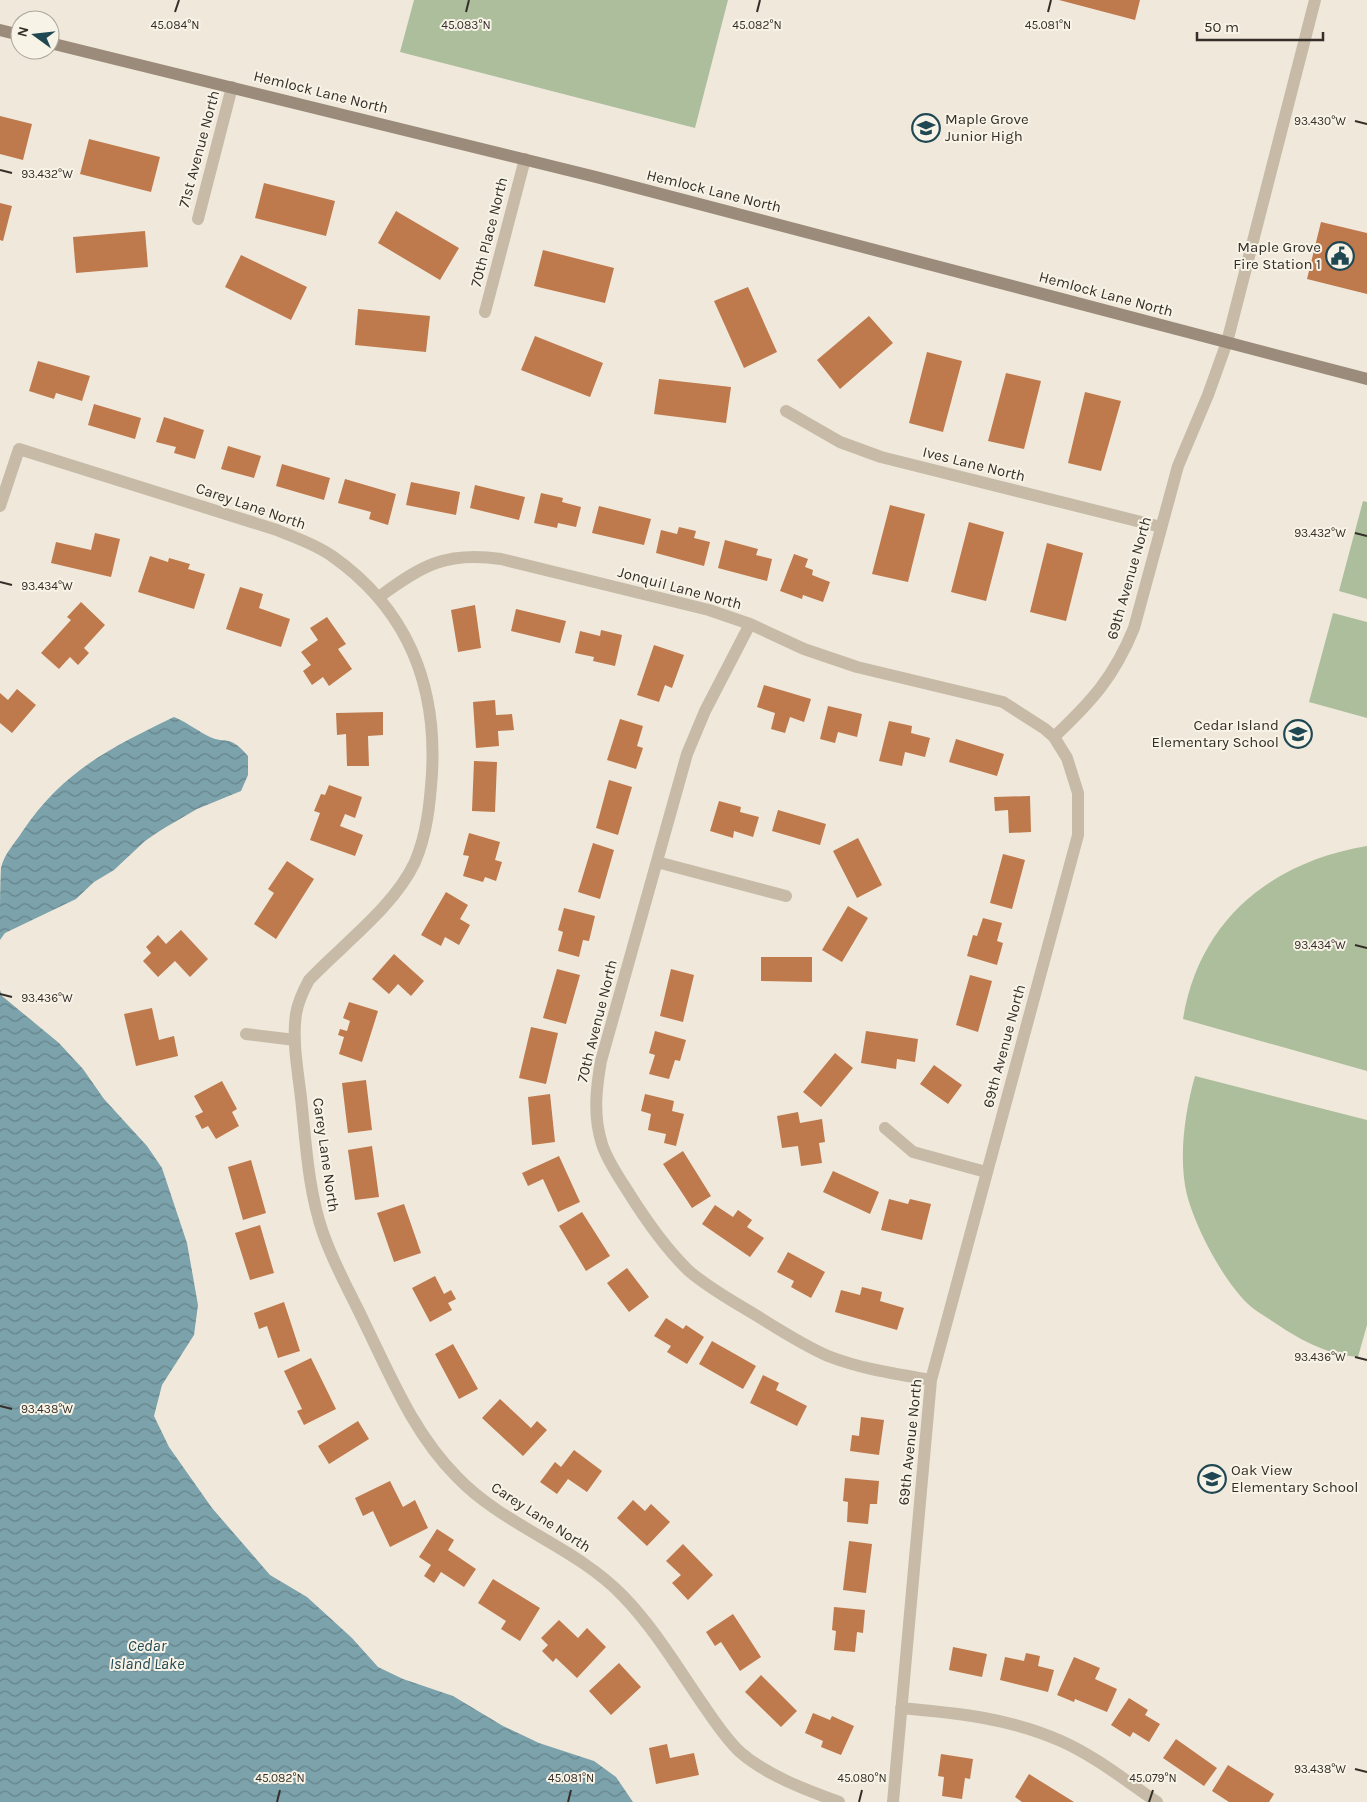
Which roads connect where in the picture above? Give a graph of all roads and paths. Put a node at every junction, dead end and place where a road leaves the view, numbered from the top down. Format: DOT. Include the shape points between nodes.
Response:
graph roads {
  1 [pos="1315,0"];
  2 [pos="60,44"];
  3 [pos="232,87"];
  4 [pos="525,159"];
  5 [pos="198,219"];
  6 [pos="485,312"];
  7 [pos="1226,342"];
  8 [pos="1367,380"];
  9 [pos="786,410"];
  10 [pos="0,506"];
  11 [pos="1161,527"];
  12 [pos="379,597"];
  13 [pos="750,624"];
  14 [pos="1054,736"];
  15 [pos="656,862"];
  16 [pos="786,896"];
  17 [pos="246,1034"];
  18 [pos="295,1040"];
  19 [pos="885,1128"];
  20 [pos="986,1172"];
  21 [pos="931,1380"];
  22 [pos="901,1708"];
  23 [pos="838,1802"];
  24 [pos="893,1802"];
  25 [pos="1157,1802"];
  1 -- 7 [label="street, 69th Avenue North"];
  2 -- 3 [label="main road, Hemlock Lane North"];
  3 -- 4 [label="main road, Hemlock Lane North"];
  3 -- 5 [label="street, 71st Avenue North"];
  4 -- 6 [label="street, 70th Place North"];
  4 -- 7 [label="main road, Hemlock Lane North"];
  7 -- 8 [label="main road, Hemlock Lane North"];
  7 -- 11 [label="street, 69th Avenue North" via="1208,395 1183,450"];
  9 -- 11 [label="street, Ives Lane North" via="840,442 881,457"];
  10 -- 12 [label="street, Carey Lane North" via="18,450 294,537 331,556"];
  11 -- 14 [label="street, 69th Avenue North" via="1134,628 1124,653 1101,689"];
  12 -- 13 [label="street, Jonquil Lane North" via="425,566 450,557 476,555 700,607"];
  12 -- 18 [label="street, Carey Lane North" via="412,649 432,718 433,755 425,831 414,862 397,890 309,980 296,1014"];
  13 -- 14 [label="street, Jonquil Lane North" via="804,649 857,667 1003,702"];
  13 -- 15 [label="street, 70th Avenue North" via="696,730"];
  14 -- 20 [label="street, 69th Avenue North" via="1067,758 1078,793 1078,835"];
  15 -- 16 [label="street"];
  15 -- 21 [label="street, 70th Avenue North" via="595,1093 602,1144 617,1174 666,1248 690,1272 723,1295 796,1340 828,1355 854,1365"];
  17 -- 18 [label="street"];
  18 -- 23 [label="street, Carey Lane North" via="309,1172 323,1233 402,1400 428,1444 489,1506 565,1551 623,1596 740,1752 759,1766"];
  19 -- 20 [label="street" via="913,1152"];
  20 -- 21 [label="street, 69th Avenue North"];
  21 -- 22 [label="street, 69th Avenue North"];
  22 -- 24 [label="street, 69th Avenue North"];
  22 -- 25 [label="street" via="962,1713 1030,1728 1062,1741 1100,1763"];
}
